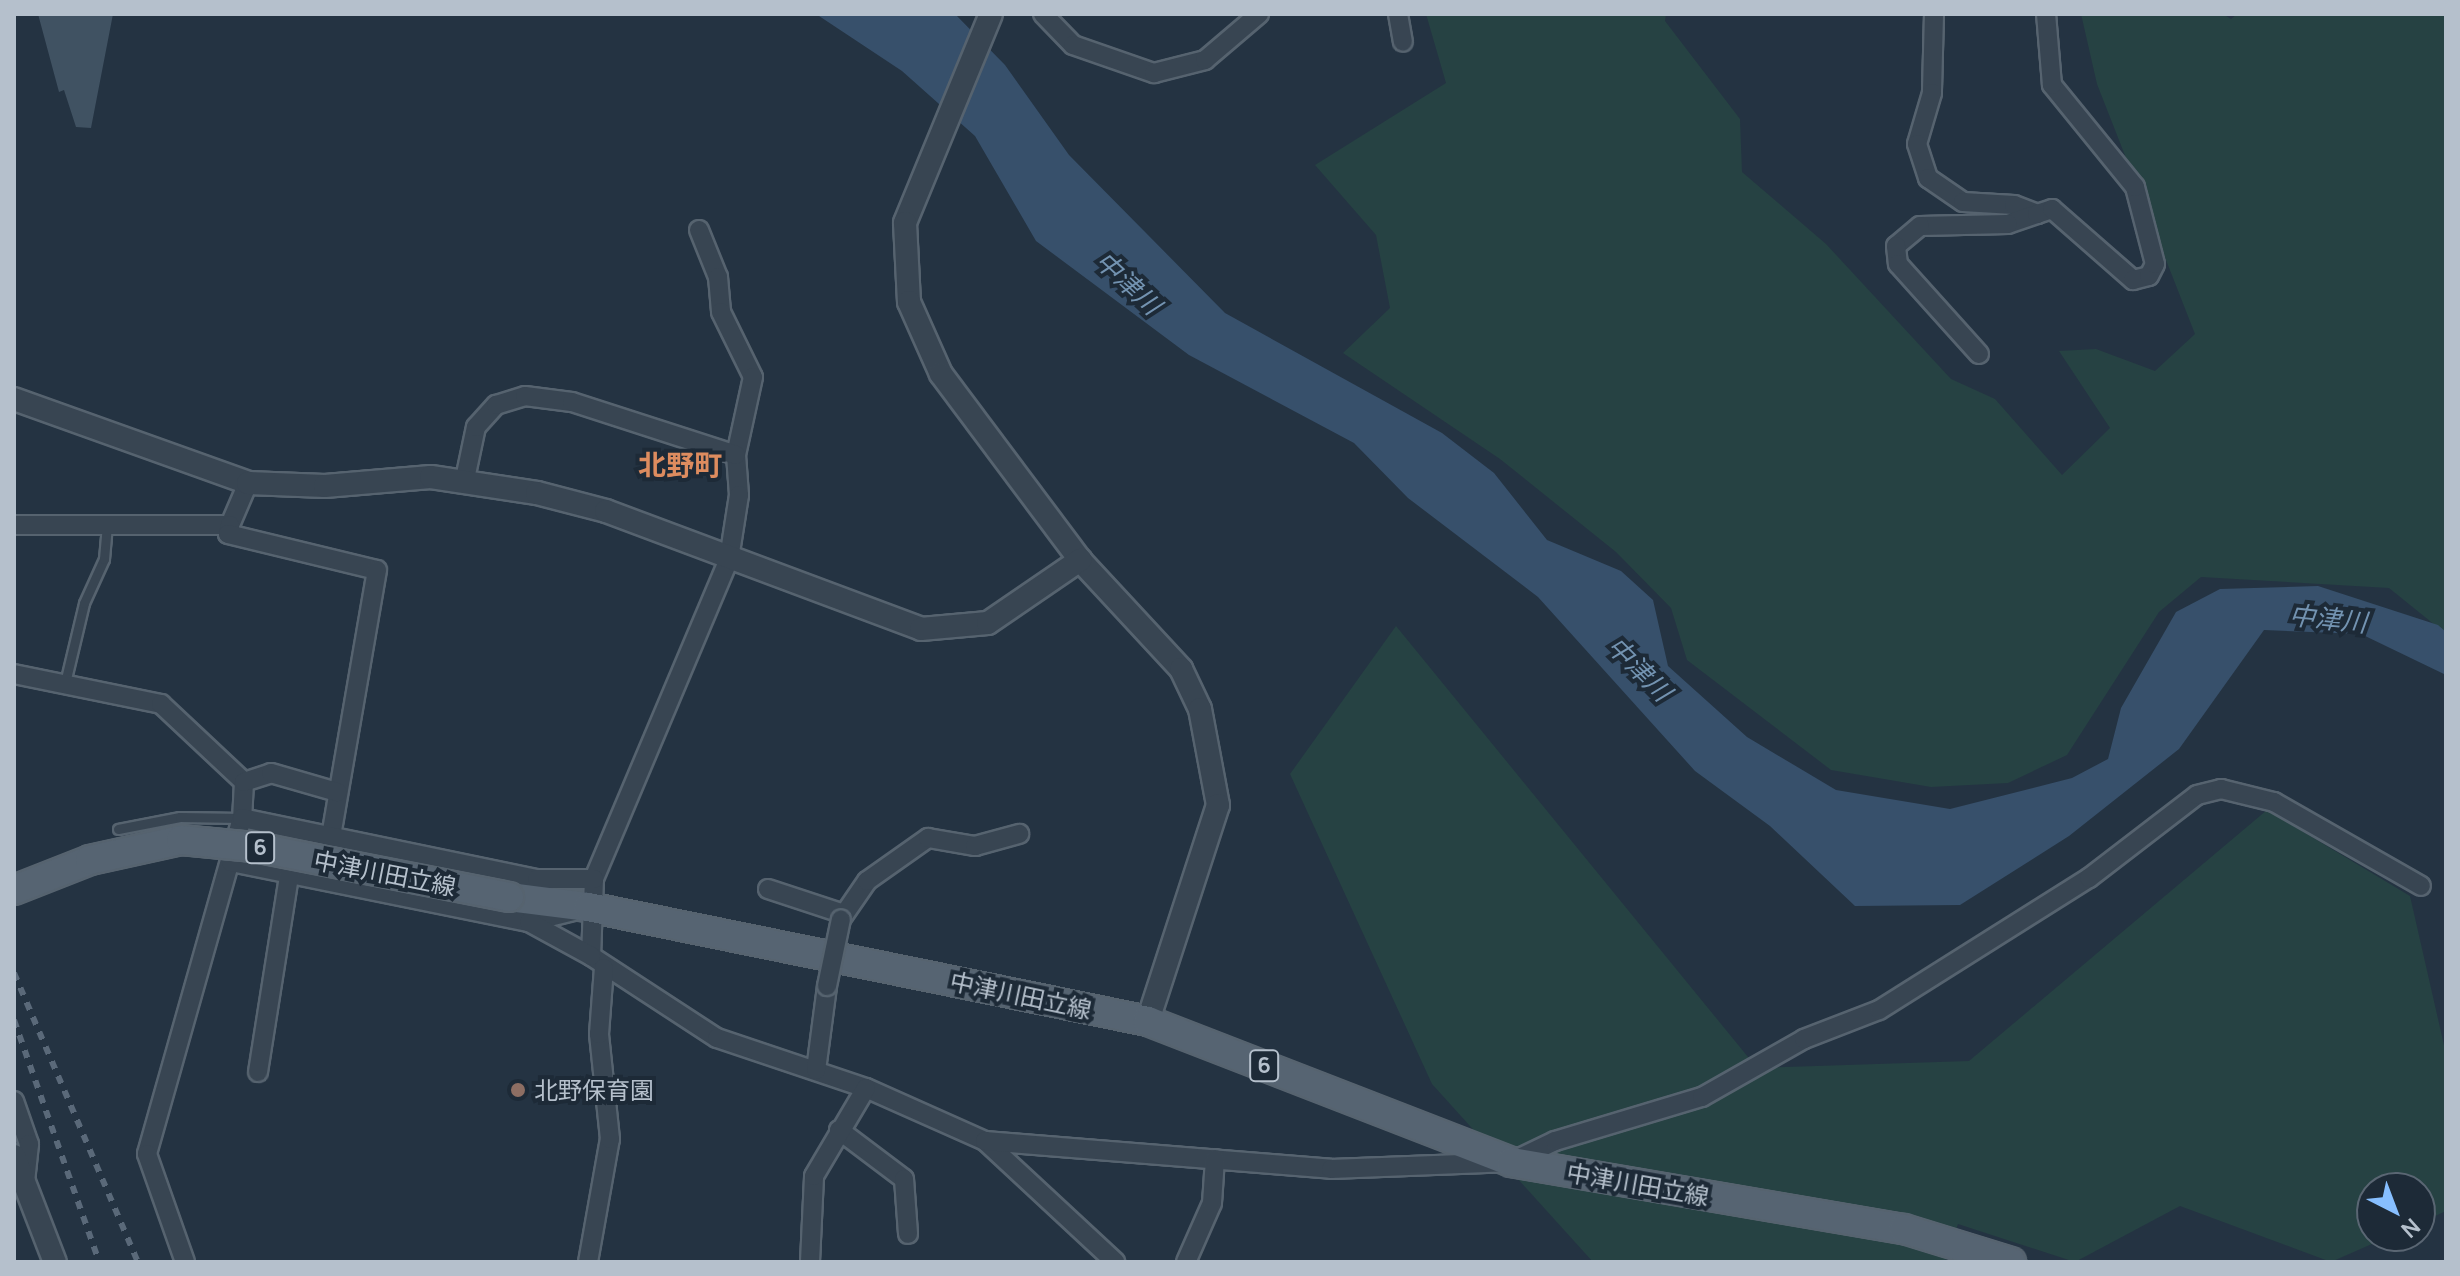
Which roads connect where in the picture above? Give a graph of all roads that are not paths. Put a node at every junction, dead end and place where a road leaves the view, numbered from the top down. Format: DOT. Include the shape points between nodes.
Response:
graph roads {
  1 [pos="991,14"];
  2 [pos="1043,14"];
  3 [pos="1259,14"];
  4 [pos="1398,14"];
  5 [pos="1934,14"];
  6 [pos="2046,14"];
  7 [pos="1403,42"];
  8 [pos="2037,214"];
  9 [pos="699,230"];
  10 [pos="1979,354"];
  11 [pos="14,399"];
  12 [pos="736,455"];
  13 [pos="465,479"];
  14 [pos="248,483"];
  15 [pos="107,521"];
  16 [pos="14,525"];
  17 [pos="230,525"];
  18 [pos="729,559"];
  19 [pos="1080,560"];
  20 [pos="14,674"];
  21 [pos="65,683"];
  22 [pos="244,782"];
  23 [pos="337,792"];
  24 [pos="242,818"];
  25 [pos="118,829"];
  26 [pos="1019,834"];
  27 [pos="331,837"];
  28 [pos="231,862"];
  29 [pos="290,871"];
  30 [pos="594,879"];
  31 [pos="2421,886"];
  32 [pos="768,889"];
  33 [pos="14,890"];
  34 [pos="588,907"];
  35 [pos="843,917"];
  36 [pos="529,922"];
  37 [pos="597,962"];
  38 [pos="1148,1021"];
  39 [pos="816,1070"];
  40 [pos="258,1072"];
  41 [pos="866,1088"];
  42 [pos="14,1101"];
  43 [pos="839,1130"];
  44 [pos="985,1141"];
  45 [pos="14,1156"];
  46 [pos="1215,1159"];
  47 [pos="1511,1162"];
  48 [pos="25,1180"];
  49 [pos="808,1234"];
  50 [pos="908,1234"];
  51 [pos="55,1262"];
  52 [pos="185,1262"];
  53 [pos="588,1262"];
  54 [pos="810,1262"];
  55 [pos="820,1262"];
  56 [pos="1115,1262"];
  57 [pos="1186,1262"];
  58 [pos="2011,1262"];
  1 -- 19 [label="street" via="905,223 909,302 941,374"];
  2 -- 3 [label="street" via="1073,45 1154,73 1205,60"];
  4 -- 7 [label="street"];
  5 -- 8 [label="street" via="1932,93 1917,144 1928,178 1963,202 2014,205"];
  6 -- 8 [label="street" via="2052,85 2135,187 2155,264 2149,276 2133,280 2052,209"];
  8 -- 10 [label="street" via="2008,224 1920,226 1896,246 1898,264"];
  9 -- 12 [label="street" via="718,277 721,312 753,377"];
  11 -- 14 [label="street"];
  12 -- 13 [label="street" via="572,402 525,396 496,405 476,427"];
  12 -- 18 [label="street" via="739,495"];
  13 -- 14 [label="street" via="277,487"];
  13 -- 18 [label="street" via="606,511"];
  14 -- 17 [label="street"];
  15 -- 16 [label="street"];
  15 -- 17 [label="street"];
  15 -- 21 [label="lane" via="104,559 84,603"];
  17 -- 23 [label="street" via="228,534 377,570"];
  18 -- 19 [label="street" via="921,629 988,623"];
  18 -- 30 [label="street"];
  19 -- 38 [label="street" via="1181,669 1200,709 1217,774 1212,840"];
  20 -- 21 [label="street"];
  21 -- 22 [label="street" via="161,704"];
  22 -- 23 [label="street" via="271,773"];
  22 -- 24 [label="street"];
  23 -- 27 [label="street"];
  24 -- 25 [label="lane" via="180,817"];
  24 -- 27 [label="street"];
  24 -- 28 [label="street"];
  26 -- 35 [label="street" via="975,846 928,838 867,881"];
  27 -- 30 [label="street" via="537,879"];
  28 -- 29 [label="street"];
  28 -- 52 [label="street" via="147,1154"];
  29 -- 36 [label="street"];
  29 -- 40 [label="street"];
  30 -- 34 [label="street"];
  31 -- 47 [label="street" via="2274,802 2221,789 2197,795 2089,878 1879,1010 1804,1039 1702,1097 1555,1141"];
  32 -- 35 [label="street"];
  33 -- 34 [label="main road, 中津川田立線 / 6, bridge" via="90,860 181,840 254,847 509,897"];
  34 -- 36 [label="street"];
  34 -- 37 [label="street"];
  34 -- 38 [label="main road, 中津川田立線 / 6"];
  35 -- 39 [label="street, bridge"];
  36 -- 37 [label="street"];
  37 -- 39 [label="street" via="717,1038"];
  37 -- 53 [label="street" via="610,1139"];
  38 -- 47 [label="main road, 中津川田立線 / 6"];
  39 -- 41 [label="street"];
  41 -- 43 [label="street"];
  41 -- 44 [label="street"];
  42 -- 48 [label="street" via="29,1144"];
  43 -- 49 [label="street" via="814,1176"];
  43 -- 50 [label="street" via="904,1179"];
  44 -- 46 [label="street"];
  44 -- 56 [label="street"];
  45 -- 48 [label="street"];
  46 -- 47 [label="street" via="1381,1169"];
  46 -- 57 [label="street" via="1212,1203"];
  47 -- 58 [label="main road, 中津川田立線 / 6" via="1904,1229"];
  48 -- 51 [label="street"];
  49 -- 54 [label="street"];
  49 -- 55 [label="street"];
}
